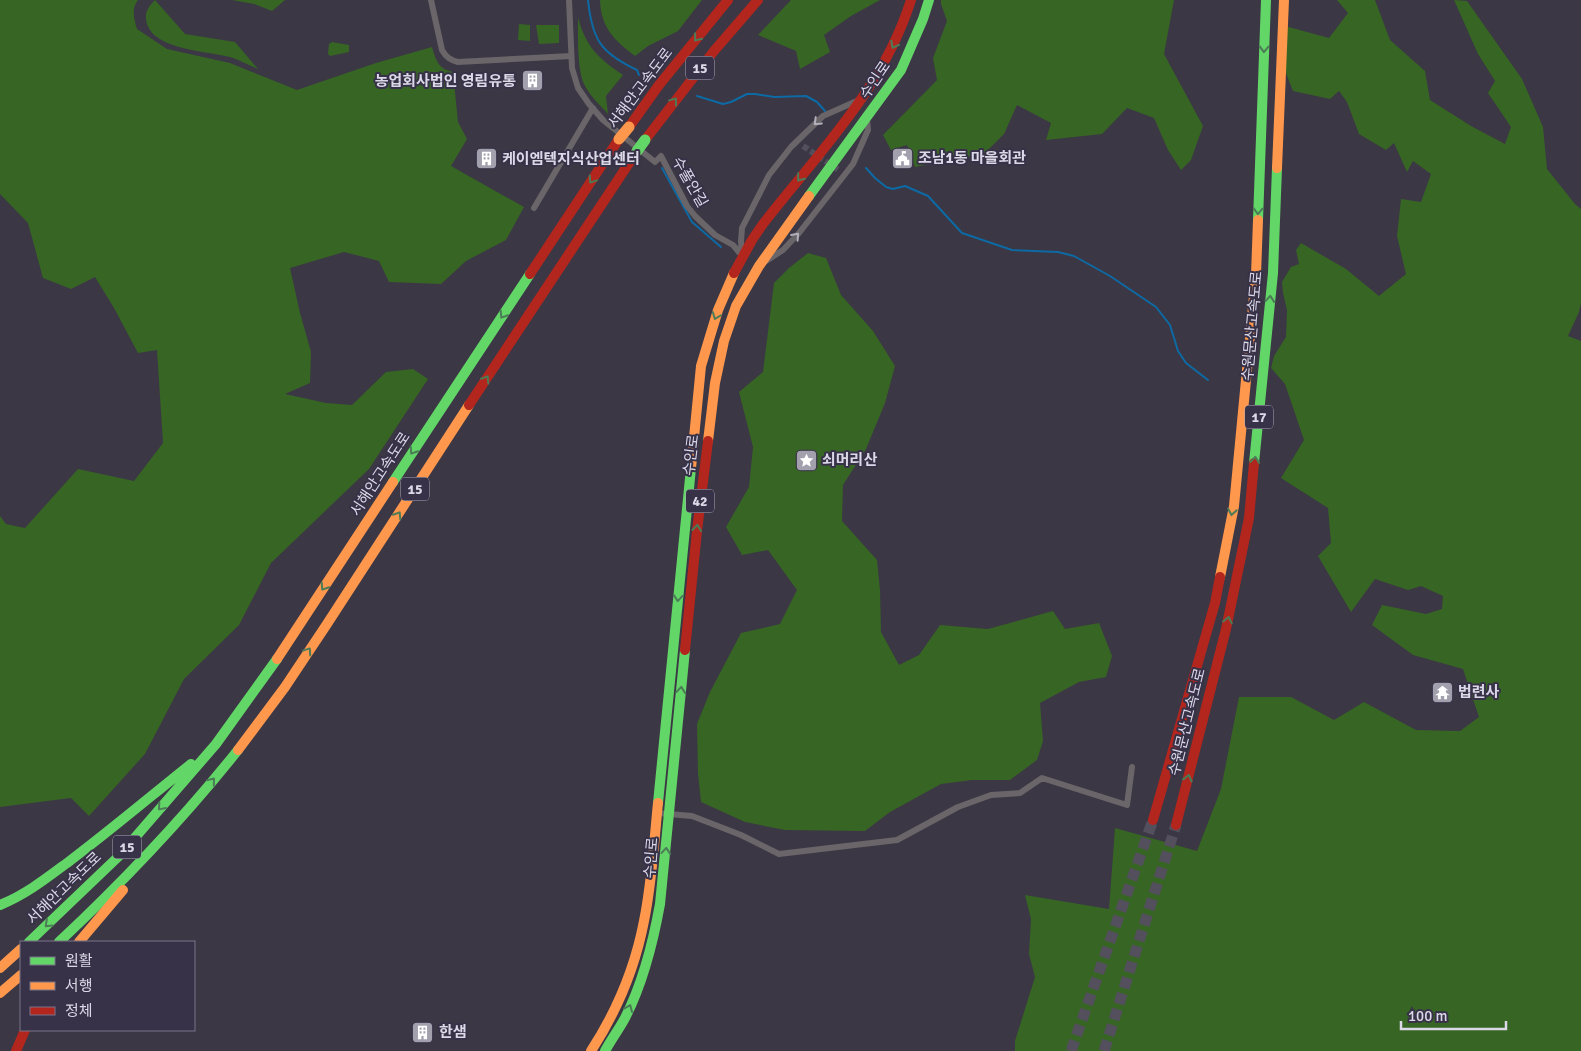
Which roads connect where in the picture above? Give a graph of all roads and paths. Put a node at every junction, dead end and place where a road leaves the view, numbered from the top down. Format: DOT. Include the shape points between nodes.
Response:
graph roads {
  1 [pos="431,0"];
  2 [pos="569,0"];
  3 [pos="728,0"];
  4 [pos="758,0"];
  5 [pos="911,0"];
  6 [pos="929,0"];
  7 [pos="1266,0"];
  8 [pos="1284,0"];
  9 [pos="571,56"];
  10 [pos="860,100"];
  11 [pos="593,108"];
  12 [pos="867,119"];
  13 [pos="797,141"];
  14 [pos="803,146"];
  15 [pos="534,208"];
  16 [pos="742,257"];
  17 [pos="759,266"];
  18 [pos="216,744"];
  19 [pos="1132,767"];
  20 [pos="670,813"];
  21 [pos="657,814"];
  22 [pos="181,819"];
  23 [pos="1153,820"];
  24 [pos="1176,825"];
  25 [pos="0,906"];
  26 [pos="30,941"];
  27 [pos="61,941"];
  28 [pos="80,941"];
  29 [pos="20,950"];
  30 [pos="0,968"];
  31 [pos="20,976"];
  32 [pos="0,992"];
  33 [pos="25,1031"];
  34 [pos="16,1051"];
  35 [pos="591,1051"];
  36 [pos="605,1051"];
  1 -- 9 [label="street" via="442,50 452,61"];
  2 -- 9 [label="street, 수풀안길"];
  3 -- 18 [label="main road, 서해안고속도로 / 15, one-way, bridge" via="659,85 620,140 270,670"];
  22 -- 4 [label="main road, 15, one-way, bridge" via="240,747 296,670 637,151 693,76"];
  5 -- 10 [label="main road, 수인로 / 42, one-way" via="892,50"];
  6 -- 12 [label="main road, 수인로 / 42" via="901,70"];
  7 -- 23 [label="main road, 수원문산고속도로 / 17, one-way" via="1256,275 1234,506 1215,603"];
  24 -- 8 [label="main road, 수원문산고속도로 / 17, one-way" via="1226,629 1249,518 1273,273"];
  9 -- 11 [label="street, 수풀안길" via="578,88"];
  10 -- 13 [label="street, one-way" via="823,116"];
  10 -- 16 [label="main road, 수인로 / 42, one-way" via="763,224"];
  11 -- 15 [label="street"];
  11 -- 16 [label="street, 수풀안길" via="655,162 661,156 695,216"];
  12 -- 17 [label="main road, 수인로 / 42"];
  17 -- 12 [label="street, one-way" via="783,250 799,233 842,172 852,164 868,130"];
  13 -- 14 [label="street"];
  13 -- 16 [label="street" via="769,174 742,228"];
  16 -- 21 [label="main road, 수인로 / 42, one-way" via="710,331 701,366"];
  20 -- 17 [label="main road, 수인로 / 42, one-way" via="697,530 715,383 736,306"];
  18 -- 25 [label="main road" via="70,862 29,891"];
  18 -- 26 [label="main road, 서해안고속도로 / 15, one-way" via="119,856"];
  19 -- 20 [label="street" via="1127,805 1042,778 1020,793 991,795 958,806 897,840 779,854 692,816"];
  20 -- 21 [label="street"];
  36 -- 20 [label="main road, 수인로 / 42, one-way" via="625,1018 656,932"];
  21 -- 35 [label="main road, 수인로 / 42" via="644,930 613,1012"];
  22 -- 27 [label="main road, 15"];
  22 -- 28 [label="main road"];
  29 -- 30 [label="main road"];
  31 -- 32 [label="main road"];
  33 -- 34 [label="main road"];
}
